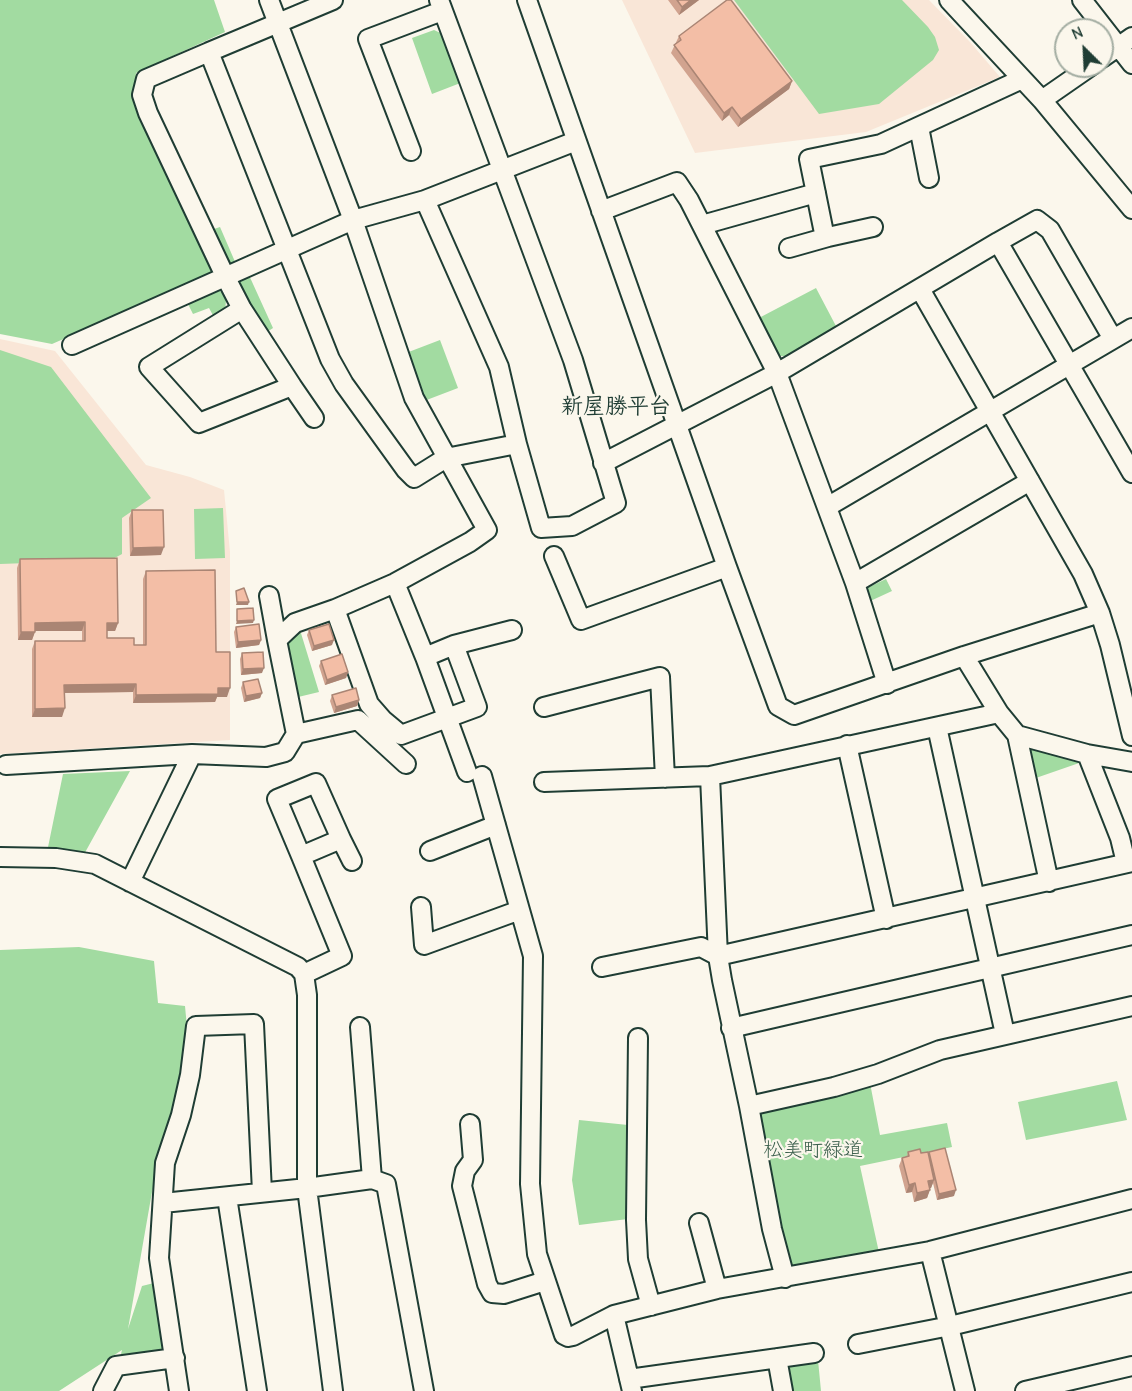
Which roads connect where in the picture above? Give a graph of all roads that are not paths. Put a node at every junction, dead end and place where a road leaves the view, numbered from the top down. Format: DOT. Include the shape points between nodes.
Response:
graph roads {
  1 [pos="269,0"];
  2 [pos="333,0"];
  3 [pos="527,0"];
  4 [pos="949,0"];
  5 [pos="1082,0"];
  6 [pos="441,5"];
  7 [pos="278,23"];
  8 [pos="1125,42"];
  9 [pos="209,52"];
  10 [pos="1132,64"];
  11 [pos="1074,78"];
  12 [pos="1022,79"];
  13 [pos="1042,100"];
  14 [pos="919,127"];
  15 [pos="576,141"];
  16 [pos="411,151"];
  17 [pos="501,170"];
  18 [pos="929,178"];
  19 [pos="816,194"];
  20 [pos="425,200"];
  21 [pos="1132,209"];
  22 [pos="601,211"];
  23 [pos="353,220"];
  24 [pos="702,225"];
  25 [pos="873,227"];
  26 [pos="828,237"];
  27 [pos="998,242"];
  28 [pos="789,248"];
  29 [pos="287,249"];
  30 [pos="225,276"];
  31 [pos="920,289"];
  32 [pos="242,309"];
  33 [pos="1132,328"];
  34 [pos="1113,339"];
  35 [pos="72,345"];
  36 [pos="1068,366"];
  37 [pos="777,373"];
  38 [pos="292,386"];
  39 [pos="990,411"];
  40 [pos="314,418"];
  41 [pos="678,425"];
  42 [pos="517,444"];
  43 [pos="446,458"];
  44 [pos="603,463"];
  45 [pos="1132,473"];
  46 [pos="1030,481"];
  47 [pos="827,507"];
  48 [pos="554,556"];
  49 [pos="727,567"];
  50 [pos="395,583"];
  51 [pos="855,583"];
  52 [pos="269,596"];
  53 [pos="335,609"];
  54 [pos="1100,613"];
  55 [pos="512,630"];
  56 [pos="277,640"];
  57 [pos="454,645"];
  58 [pos="964,656"];
  59 [pos="425,657"];
  60 [pos="887,684"];
  61 [pos="1128,704"];
  62 [pos="544,707"];
  63 [pos="999,713"];
  64 [pos="448,718"];
  65 [pos="937,727"];
  66 [pos="296,734"];
  67 [pos="1017,735"];
  68 [pos="1132,736"];
  69 [pos="847,745"];
  70 [pos="192,754"];
  71 [pos="1087,754"];
  72 [pos="1132,762"];
  73 [pos="406,764"];
  74 [pos="6,765"];
  75 [pos="710,776"];
  76 [pos="665,778"];
  77 [pos="544,782"];
  78 [pos="496,825"];
  79 [pos="341,838"];
  80 [pos="430,851"];
  81 [pos="301,856"];
  82 [pos="0,857"];
  83 [pos="352,861"];
  84 [pos="1129,862"];
  85 [pos="130,882"];
  86 [pos="1049,882"];
  87 [pos="975,898"];
  88 [pos="421,907"];
  89 [pos="520,910"];
  90 [pos="886,919"];
  91 [pos="1132,935"];
  92 [pos="718,956"];
  93 [pos="602,967"];
  94 [pos="990,968"];
  95 [pos="304,974"];
  96 [pos="1132,1006"];
  97 [pos="360,1027"];
  98 [pos="731,1028"];
  99 [pos="1005,1034"];
  100 [pos="638,1038"];
  101 [pos="749,1106"];
  102 [pos="470,1124"];
  103 [pos="372,1179"];
  104 [pos="307,1188"];
  105 [pos="262,1192"];
  106 [pos="227,1197"];
  107 [pos="1132,1199"];
  108 [pos="163,1203"];
  109 [pos="699,1223"];
  110 [pos="930,1251"];
  111 [pos="785,1278"];
  112 [pos="545,1281"];
  113 [pos="1132,1282"];
  114 [pos="717,1289"];
  115 [pos="651,1306"];
  116 [pos="614,1315"];
  117 [pos="950,1326"];
  118 [pos="858,1344"];
  119 [pos="814,1353"];
  120 [pos="175,1358"];
  121 [pos="777,1358"];
  122 [pos="1132,1366"];
  123 [pos="630,1385"];
  124 [pos="103,1391"];
  125 [pos="179,1391"];
  126 [pos="257,1391"];
  127 [pos="333,1391"];
  128 [pos="424,1391"];
  129 [pos="783,1391"];
  130 [pos="965,1391"];
  131 [pos="1025,1391"];
  1 -- 7 [label="street"];
  2 -- 7 [label="street"];
  3 -- 15 [label="street"];
  4 -- 12 [label="street"];
  5 -- 8 [label="street"];
  6 -- 16 [label="street" via="368,39"];
  6 -- 17 [label="street"];
  7 -- 9 [label="street"];
  7 -- 23 [label="street"];
  8 -- 10 [label="street"];
  9 -- 29 [label="street"];
  9 -- 30 [label="street" via="146,79 142,95"];
  11 -- 13 [label="street"];
  12 -- 13 [label="street"];
  12 -- 14 [label="street"];
  13 -- 21 [label="street"];
  14 -- 18 [label="street"];
  14 -- 19 [label="street" via="881,144 809,159"];
  15 -- 17 [label="street"];
  15 -- 22 [label="street"];
  17 -- 20 [label="street"];
  17 -- 44 [label="street" via="573,360"];
  19 -- 24 [label="street"];
  19 -- 26 [label="street"];
  20 -- 23 [label="street"];
  20 -- 42 [label="street" via="499,367"];
  22 -- 24 [label="street" via="677,182"];
  22 -- 41 [label="street"];
  23 -- 29 [label="street"];
  23 -- 43 [label="street" via="414,398"];
  24 -- 37 [label="street"];
  25 -- 26 [label="street"];
  26 -- 28 [label="street"];
  27 -- 31 [label="street"];
  27 -- 34 [label="street" via="1037,220 1050,230"];
  27 -- 36 [label="street"];
  29 -- 30 [label="street"];
  29 -- 43 [label="street" via="344,384 406,470 414,478"];
  30 -- 32 [label="street"];
  30 -- 35 [label="street"];
  31 -- 37 [label="street"];
  31 -- 39 [label="street"];
  32 -- 38 [label="street"];
  32 -- 38 [label="street" via="149,367 199,423"];
  33 -- 34 [label="street"];
  34 -- 36 [label="street"];
  36 -- 39 [label="street"];
  36 -- 45 [label="street"];
  37 -- 41 [label="street"];
  37 -- 47 [label="street"];
  38 -- 40 [label="street"];
  39 -- 46 [label="street"];
  39 -- 47 [label="street"];
  41 -- 44 [label="street"];
  41 -- 49 [label="street"];
  42 -- 43 [label="street"];
  42 -- 44 [label="street" via="541,528 572,526 616,503"];
  43 -- 50 [label="street" via="487,530"];
  46 -- 51 [label="street"];
  46 -- 54 [label="street" via="1083,574"];
  47 -- 51 [label="street"];
  48 -- 49 [label="street" via="581,620"];
  49 -- 60 [label="street" via="778,706 794,715"];
  50 -- 53 [label="street"];
  50 -- 59 [label="street"];
  51 -- 60 [label="street"];
  52 -- 56 [label="street"];
  53 -- 56 [label="street" via="295,623"];
  53 -- 64 [label="street" via="369,704 383,720 401,735"];
  54 -- 58 [label="street"];
  54 -- 61 [label="street"];
  55 -- 57 [label="street"];
  56 -- 66 [label="street"];
  57 -- 59 [label="street"];
  57 -- 64 [label="street" via="477,707"];
  58 -- 60 [label="street"];
  58 -- 63 [label="street"];
  59 -- 64 [label="street"];
  61 -- 68 [label="street"];
  62 -- 76 [label="street" via="660,677"];
  63 -- 65 [label="street"];
  63 -- 67 [label="street"];
  64 -- 78 [label="street"];
  65 -- 69 [label="street"];
  65 -- 87 [label="street"];
  66 -- 70 [label="street" via="285,752 266,757"];
  66 -- 73 [label="street" via="358,720"];
  67 -- 71 [label="street"];
  67 -- 86 [label="street"];
  69 -- 75 [label="street"];
  69 -- 90 [label="street"];
  70 -- 74 [label="street"];
  70 -- 85 [label="street"];
  71 -- 72 [label="street"];
  71 -- 84 [label="street"];
  75 -- 76 [label="street"];
  75 -- 92 [label="street"];
  76 -- 77 [label="street"];
  78 -- 80 [label="street"];
  78 -- 89 [label="street"];
  79 -- 81 [label="street"];
  79 -- 81 [label="street" via="316,783 277,799"];
  79 -- 83 [label="street"];
  81 -- 95 [label="street" via="342,956"];
  82 -- 85 [label="street" via="57,858 95,864"];
  84 -- 86 [label="street"];
  85 -- 95 [label="street" via="298,967"];
  86 -- 87 [label="street"];
  87 -- 90 [label="street"];
  87 -- 94 [label="street"];
  88 -- 89 [label="street" via="424,945"];
  89 -- 112 [label="street" via="533,956 530,1184 537,1254"];
  90 -- 92 [label="street"];
  91 -- 94 [label="street"];
  92 -- 93 [label="street" via="702,947"];
  92 -- 98 [label="street"];
  94 -- 98 [label="street"];
  94 -- 99 [label="street"];
  95 -- 104 [label="street"];
  96 -- 99 [label="street"];
  97 -- 103 [label="street"];
  98 -- 101 [label="street"];
  99 -- 101 [label="street" via="940,1050 834,1087"];
  100 -- 115 [label="street" via="636,1220 638,1259"];
  101 -- 111 [label="street"];
  102 -- 112 [label="street" via="473,1160 465,1171 462,1186 487,1284 492,1293 504,1294"];
  103 -- 104 [label="street"];
  103 -- 128 [label="street" via="386,1184"];
  104 -- 105 [label="street"];
  104 -- 127 [label="street"];
  105 -- 106 [label="street"];
  105 -- 108 [label="street" via="254,1024 196,1026 190,1076 165,1163"];
  106 -- 108 [label="street"];
  106 -- 126 [label="street"];
  107 -- 110 [label="street"];
  108 -- 120 [label="street" via="159,1258"];
  109 -- 114 [label="street"];
  110 -- 111 [label="street"];
  110 -- 117 [label="street"];
  111 -- 114 [label="street"];
  112 -- 116 [label="street" via="567,1337"];
  113 -- 117 [label="street"];
  114 -- 115 [label="street"];
  115 -- 116 [label="street"];
  116 -- 123 [label="street"];
  117 -- 118 [label="street"];
  117 -- 130 [label="street"];
  119 -- 121 [label="street"];
  120 -- 124 [label="street" via="116,1366"];
  120 -- 125 [label="street"];
  121 -- 123 [label="street"];
  121 -- 129 [label="street"];
  122 -- 131 [label="street"];
}
